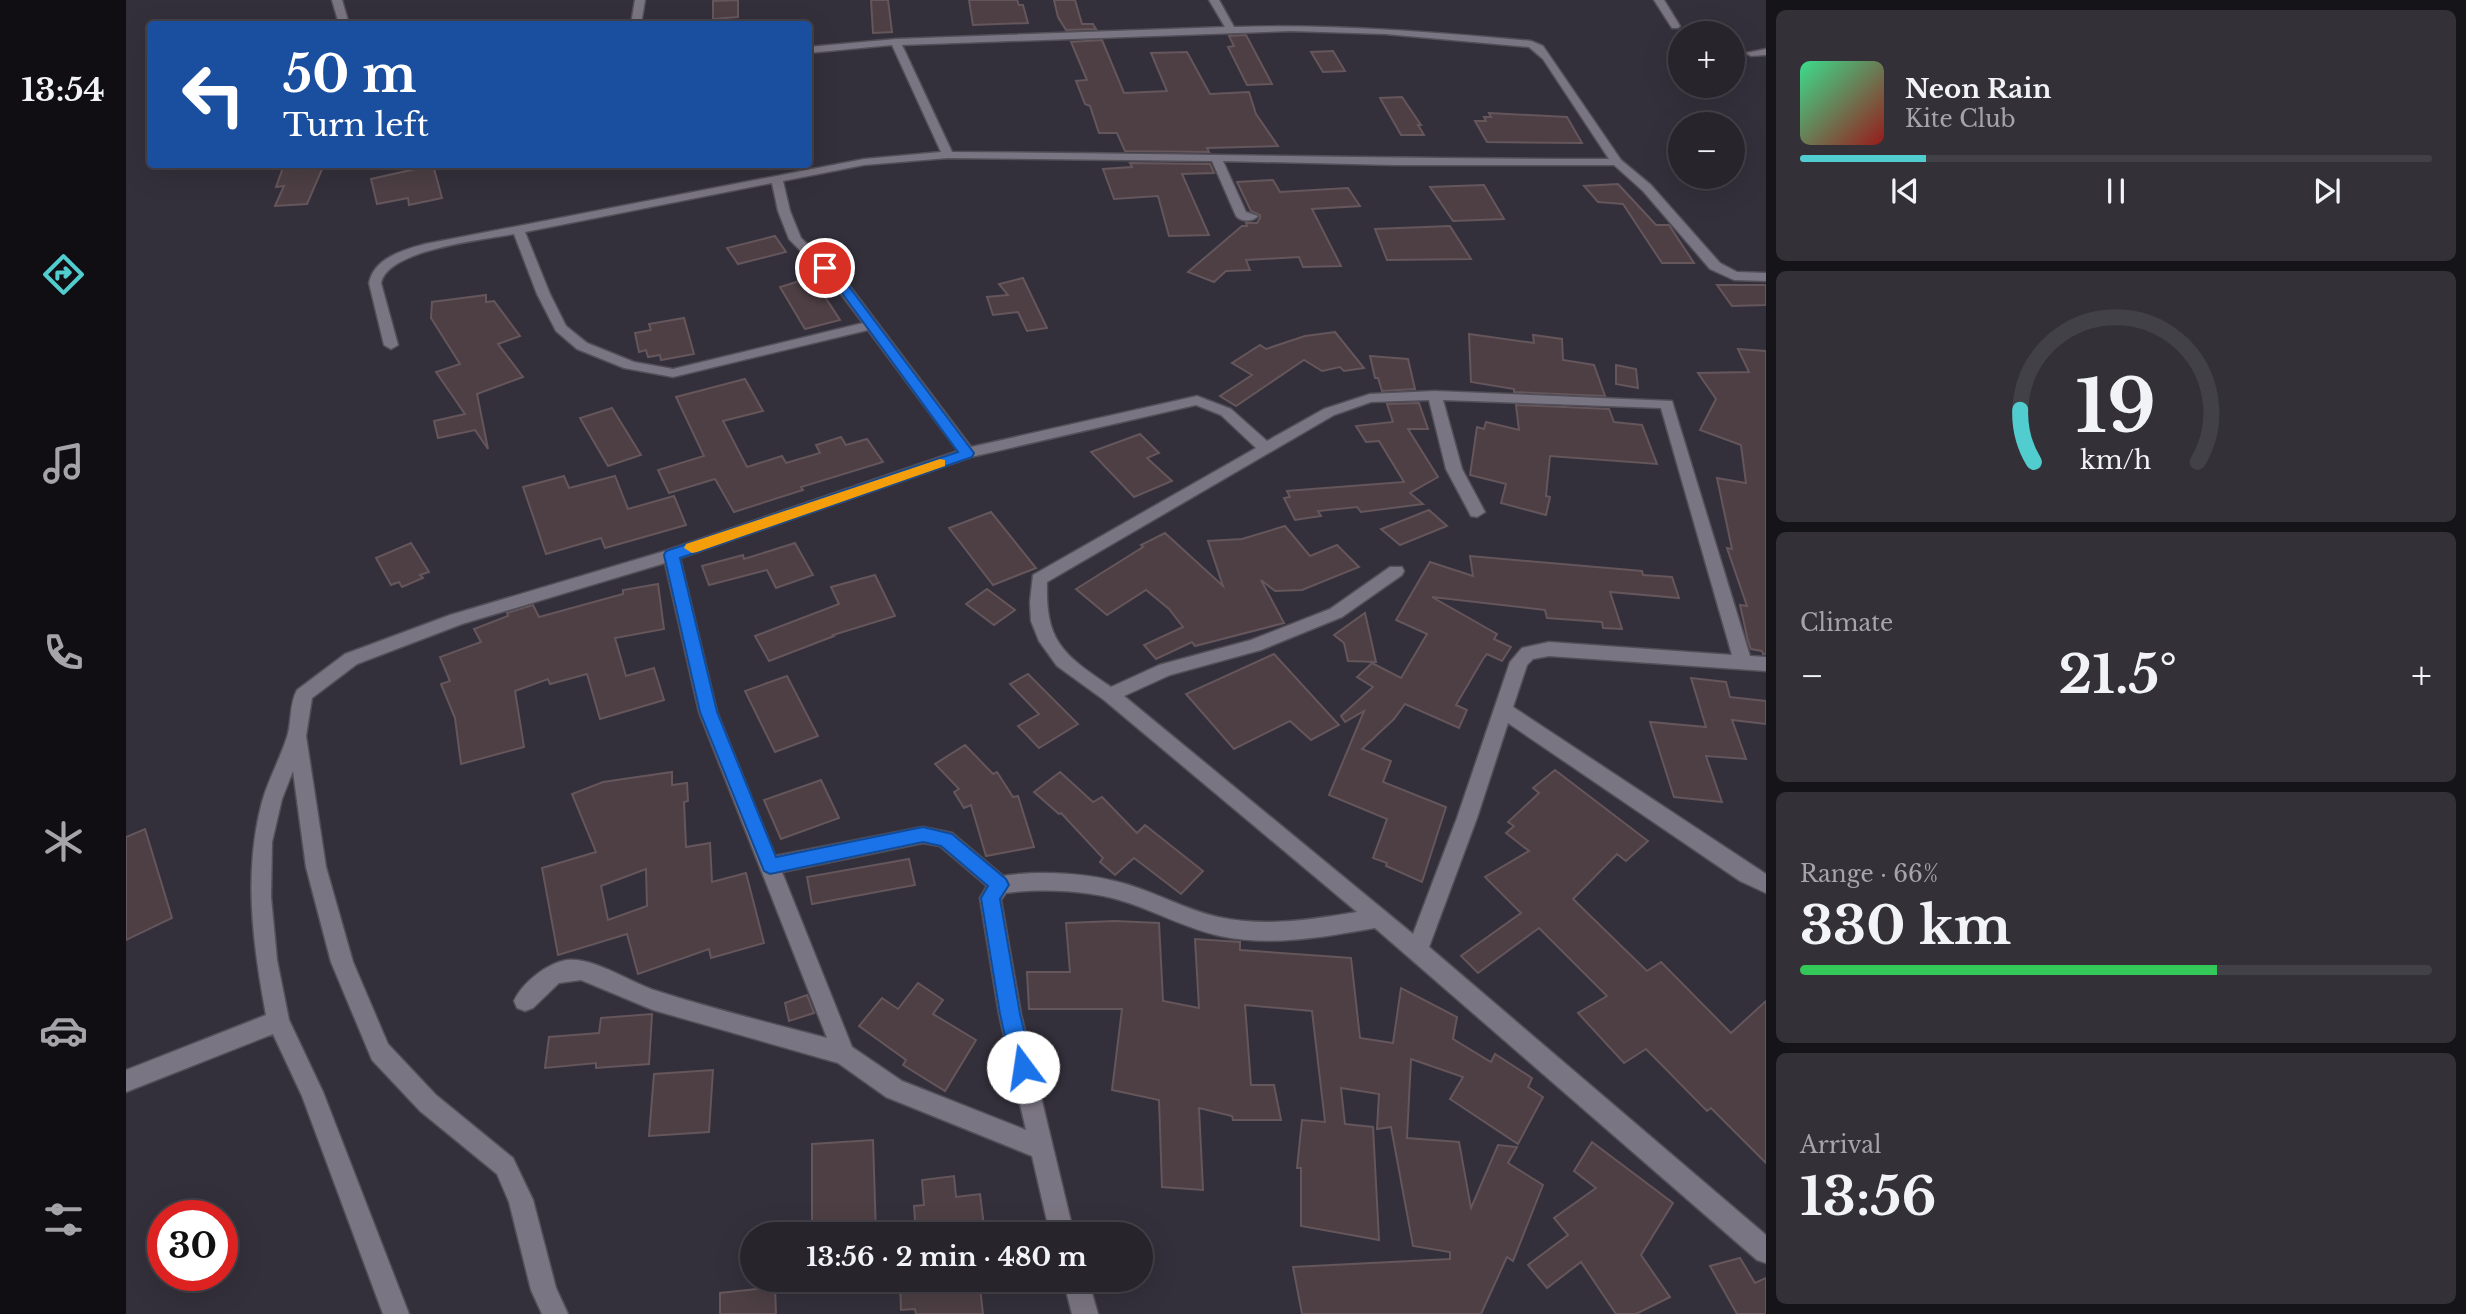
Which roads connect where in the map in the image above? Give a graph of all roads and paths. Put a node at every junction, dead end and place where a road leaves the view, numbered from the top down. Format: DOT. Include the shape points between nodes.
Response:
graph roads {
  1 [pos="337,0"];
  2 [pos="640,0"];
  3 [pos="1214,0"];
  4 [pos="1659,0"];
  5 [pos="343,21"];
  6 [pos="636,21"];
  7 [pos="1672,21"];
  8 [pos="1231,30"];
  9 [pos="896,42"];
  10 [pos="812,50"];
  11 [pos="1766,52"];
  12 [pos="1751,53"];
  13 [pos="948,155"];
  14 [pos="1216,158"];
  15 [pos="1616,162"];
  16 [pos="777,179"];
  17 [pos="1252,216"];
  18 [pos="518,229"];
  19 [pos="1766,277"];
  20 [pos="872,326"];
  21 [pos="391,345"];
  22 [pos="1435,396"];
  23 [pos="1267,450"];
  24 [pos="967,453"];
  25 [pos="1476,512"];
  26 [pos="671,555"];
  27 [pos="1396,570"];
  28 [pos="1743,661"];
  29 [pos="1766,663"];
  30 [pos="1110,695"];
  31 [pos="1503,710"];
  32 [pos="298,736"];
  33 [pos="770,866"];
  34 [pos="1766,884"];
  35 [pos="1000,885"];
  36 [pos="1377,918"];
  37 [pos="1417,950"];
  38 [pos="525,1000"];
  39 [pos="278,1021"];
  40 [pos="844,1054"];
  41 [pos="126,1081"];
  42 [pos="1042,1148"];
  43 [pos="1059,1222"];
  44 [pos="1766,1251"];
  45 [pos="1079,1292"];
  46 [pos="396,1314"];
  47 [pos="555,1314"];
  48 [pos="1085,1314"];
  1 -- 5 [label="street"];
  2 -- 6 [label="street"];
  3 -- 8 [label="street"];
  4 -- 7 [label="street"];
  8 -- 9 [label="street"];
  8 -- 15 [label="street" via="1333,28 1531,44 1546,57"];
  9 -- 10 [label="street"];
  9 -- 13 [label="street"];
  11 -- 12 [label="street"];
  13 -- 14 [label="street"];
  13 -- 16 [label="street" via="864,162"];
  14 -- 15 [label="street"];
  14 -- 17 [label="street" via="1241,216"];
  15 -- 19 [label="street" via="1647,188 1715,266 1734,276"];
  16 -- 18 [label="street"];
  16 -- 20 [label="street" via="794,239 840,283"];
  18 -- 20 [label="street" via="561,328 577,343 602,355 650,370 673,373"];
  18 -- 21 [label="street" via="425,248 392,260 377,273 375,283"];
  20 -- 24 [label="street"];
  22 -- 23 [label="street" via="1370,398 1329,412"];
  22 -- 25 [label="street" via="1454,469"];
  22 -- 28 [label="street" via="1667,404"];
  23 -- 24 [label="street" via="1226,412 1197,400"];
  23 -- 30 [label="street" via="1039,579 1036,608 1045,638 1063,663"];
  24 -- 26 [label="street"];
  26 -- 32 [label="street" via="456,619 351,659 303,695"];
  26 -- 33 [label="street" via="708,712"];
  27 -- 30 [label="street" via="1336,613 1255,645 1165,670"];
  28 -- 29 [label="street"];
  28 -- 31 [label="street" via="1549,649 1528,653 1519,663"];
  30 -- 36 [label="street"];
  31 -- 34 [label="street"];
  31 -- 37 [label="street"];
  32 -- 39 [label="street" via="272,799 262,842 266,960"];
  32 -- 47 [label="street" via="316,867 342,962 380,1052 428,1103 505,1166 521,1200 544,1290"];
  33 -- 35 [label="street" via="923,835 946,839"];
  33 -- 40 [label="street"];
  35 -- 36 [label="street" via="1040,882 1124,892 1218,926 1284,933"];
  35 -- 42 [label="street" via="990,898 1010,1014"];
  36 -- 37 [label="street"];
  37 -- 44 [label="street"];
  38 -- 40 [label="street" via="551,976 582,970 653,1000"];
  39 -- 41 [label="street"];
  39 -- 46 [label="street" via="312,1092"];
  40 -- 42 [label="street" via="894,1089"];
  42 -- 43 [label="street"];
  45 -- 48 [label="street"];
}
